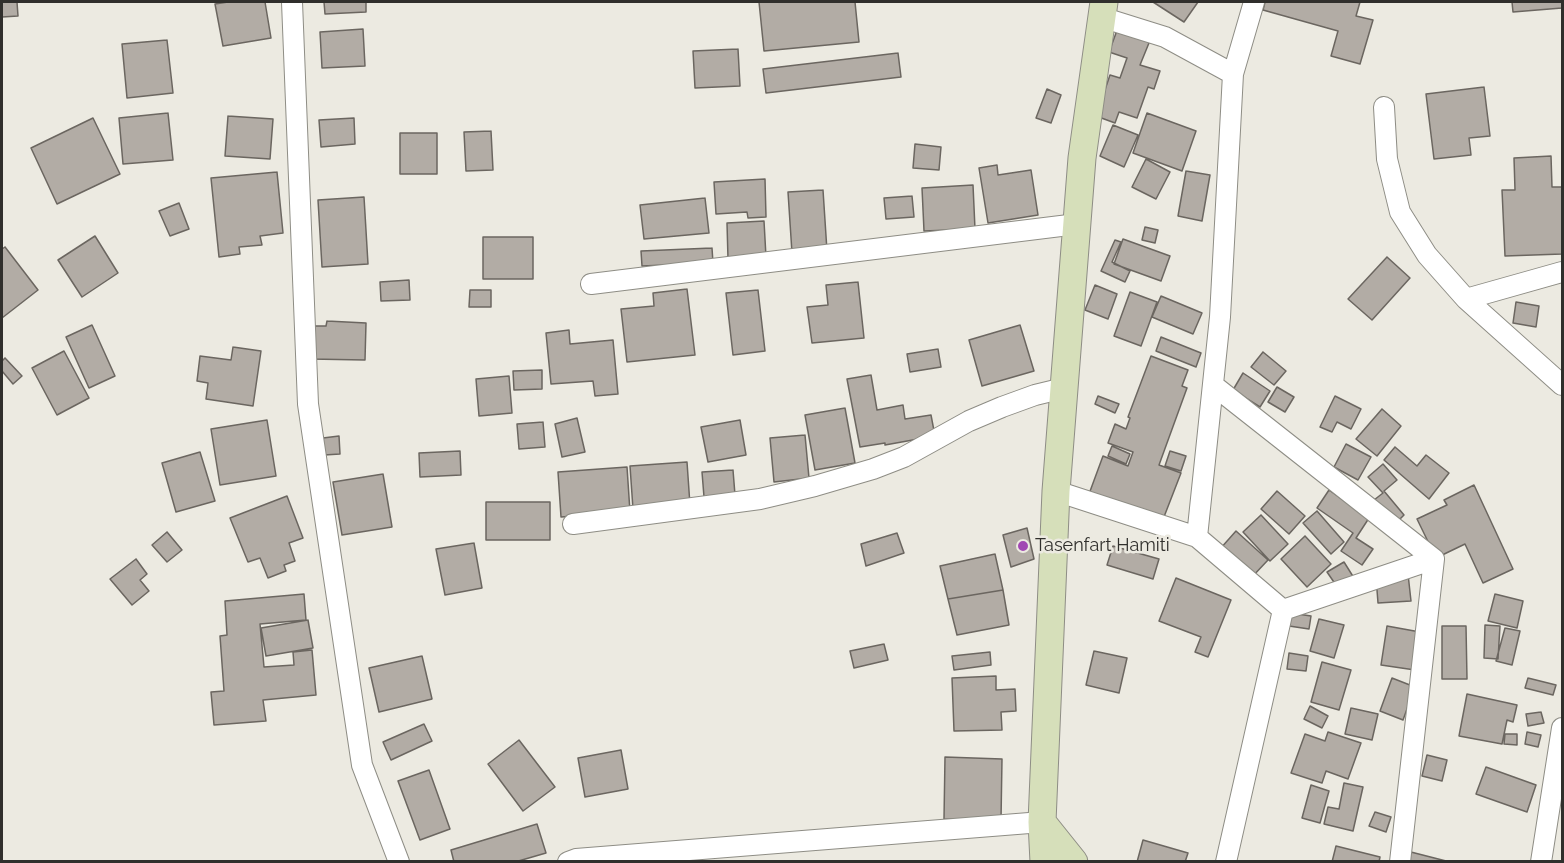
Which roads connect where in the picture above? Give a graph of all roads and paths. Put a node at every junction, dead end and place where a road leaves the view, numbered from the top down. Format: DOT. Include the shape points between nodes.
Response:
graph roads {
  1 [pos="292,2"];
  2 [pos="1254,2"];
  3 [pos="1102,9"];
  4 [pos="1233,74"];
  5 [pos="1384,107"];
  6 [pos="1077,224"];
  7 [pos="1563,272"];
  8 [pos="591,284"];
  9 [pos="1466,300"];
  10 [pos="1213,385"];
  11 [pos="1563,385"];
  12 [pos="1064,388"];
  13 [pos="1056,490"];
  14 [pos="573,524"];
  15 [pos="1197,537"];
  16 [pos="1434,559"];
  17 [pos="1283,610"];
  18 [pos="1563,728"];
  19 [pos="1042,822"];
  20 [pos="399,861"];
  21 [pos="568,861"];
  22 [pos="1044,861"];
  23 [pos="1074,861"];
  24 [pos="1226,861"];
  25 [pos="1400,861"];
  26 [pos="1541,861"];
  1 -- 20 [label="street" via="308,404 362,765"];
  2 -- 4 [label="street"];
  3 -- 4 [label="street" via="1166,37"];
  3 -- 6 [label="main road"];
  4 -- 10 [label="street"];
  5 -- 9 [label="street" via="1387,159 1400,212 1427,255"];
  6 -- 8 [label="street"];
  6 -- 12 [label="main road"];
  7 -- 9 [label="street"];
  9 -- 11 [label="street"];
  10 -- 15 [label="street"];
  10 -- 16 [label="street"];
  12 -- 13 [label="main road"];
  12 -- 14 [label="street" via="969,421 904,457 815,486 760,499"];
  13 -- 15 [label="street"];
  13 -- 19 [label="main road"];
  15 -- 17 [label="street"];
  16 -- 17 [label="street"];
  16 -- 25 [label="street"];
  17 -- 24 [label="street"];
  18 -- 26 [label="street"];
  19 -- 21 [label="street"];
  19 -- 22 [label="main road"];
  19 -- 23 [label="main road"];
}
